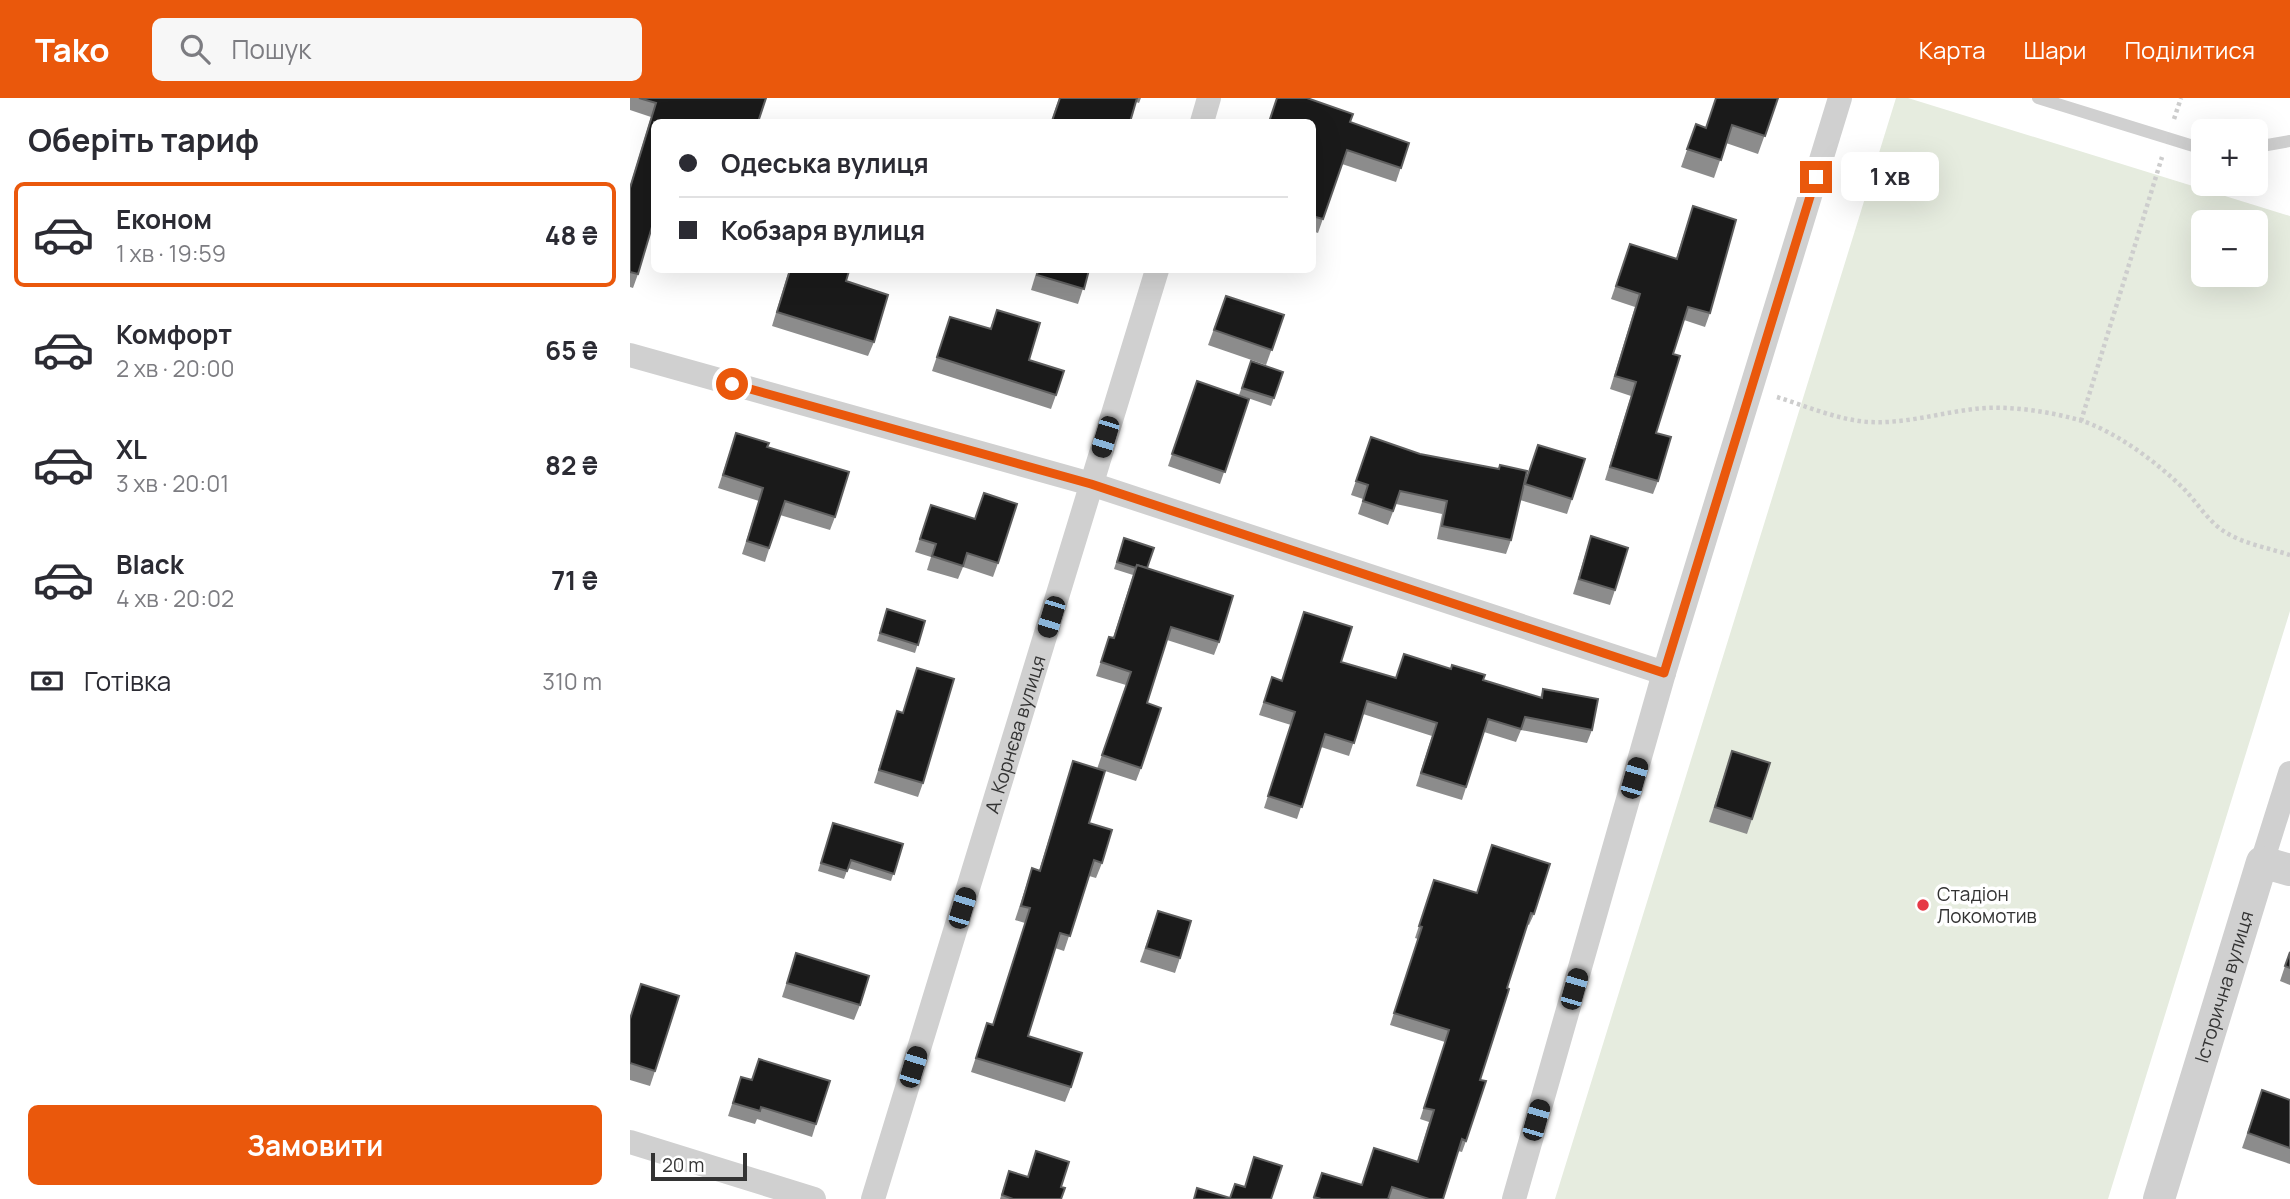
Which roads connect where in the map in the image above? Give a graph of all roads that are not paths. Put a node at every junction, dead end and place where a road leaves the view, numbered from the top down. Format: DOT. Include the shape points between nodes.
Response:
graph roads {
  1 [pos="1209,98"];
  2 [pos="1840,98"];
  3 [pos="2038,98"];
  4 [pos="1203,119"];
  5 [pos="2290,141"];
  6 [pos="2191,145"];
  7 [pos="2268,145"];
  8 [pos="1156,273"];
  9 [pos="630,355"];
  10 [pos="1091,484"];
  11 [pos="1664,673"];
  12 [pos="2290,773"];
  13 [pos="2276,866"];
  14 [pos="630,1142"];
  15 [pos="814,1199"];
  16 [pos="873,1199"];
  17 [pos="1514,1199"];
  18 [pos="2159,1199"];
  1 -- 4 [label="street"];
  2 -- 11 [label="street"];
  3 -- 6 [label="lane"];
  5 -- 7 [label="lane"];
  8 -- 10 [label="street, А. Корнєва вулиця"];
  9 -- 10 [label="street"];
  10 -- 11 [label="street"];
  10 -- 16 [label="street, А. Корнєва вулиця"];
  11 -- 17 [label="street"];
  12 -- 13 [label="street, Історична вулиця"];
  13 -- 18 [label="street, Історична вулиця"];
  14 -- 15 [label="street"];
}
